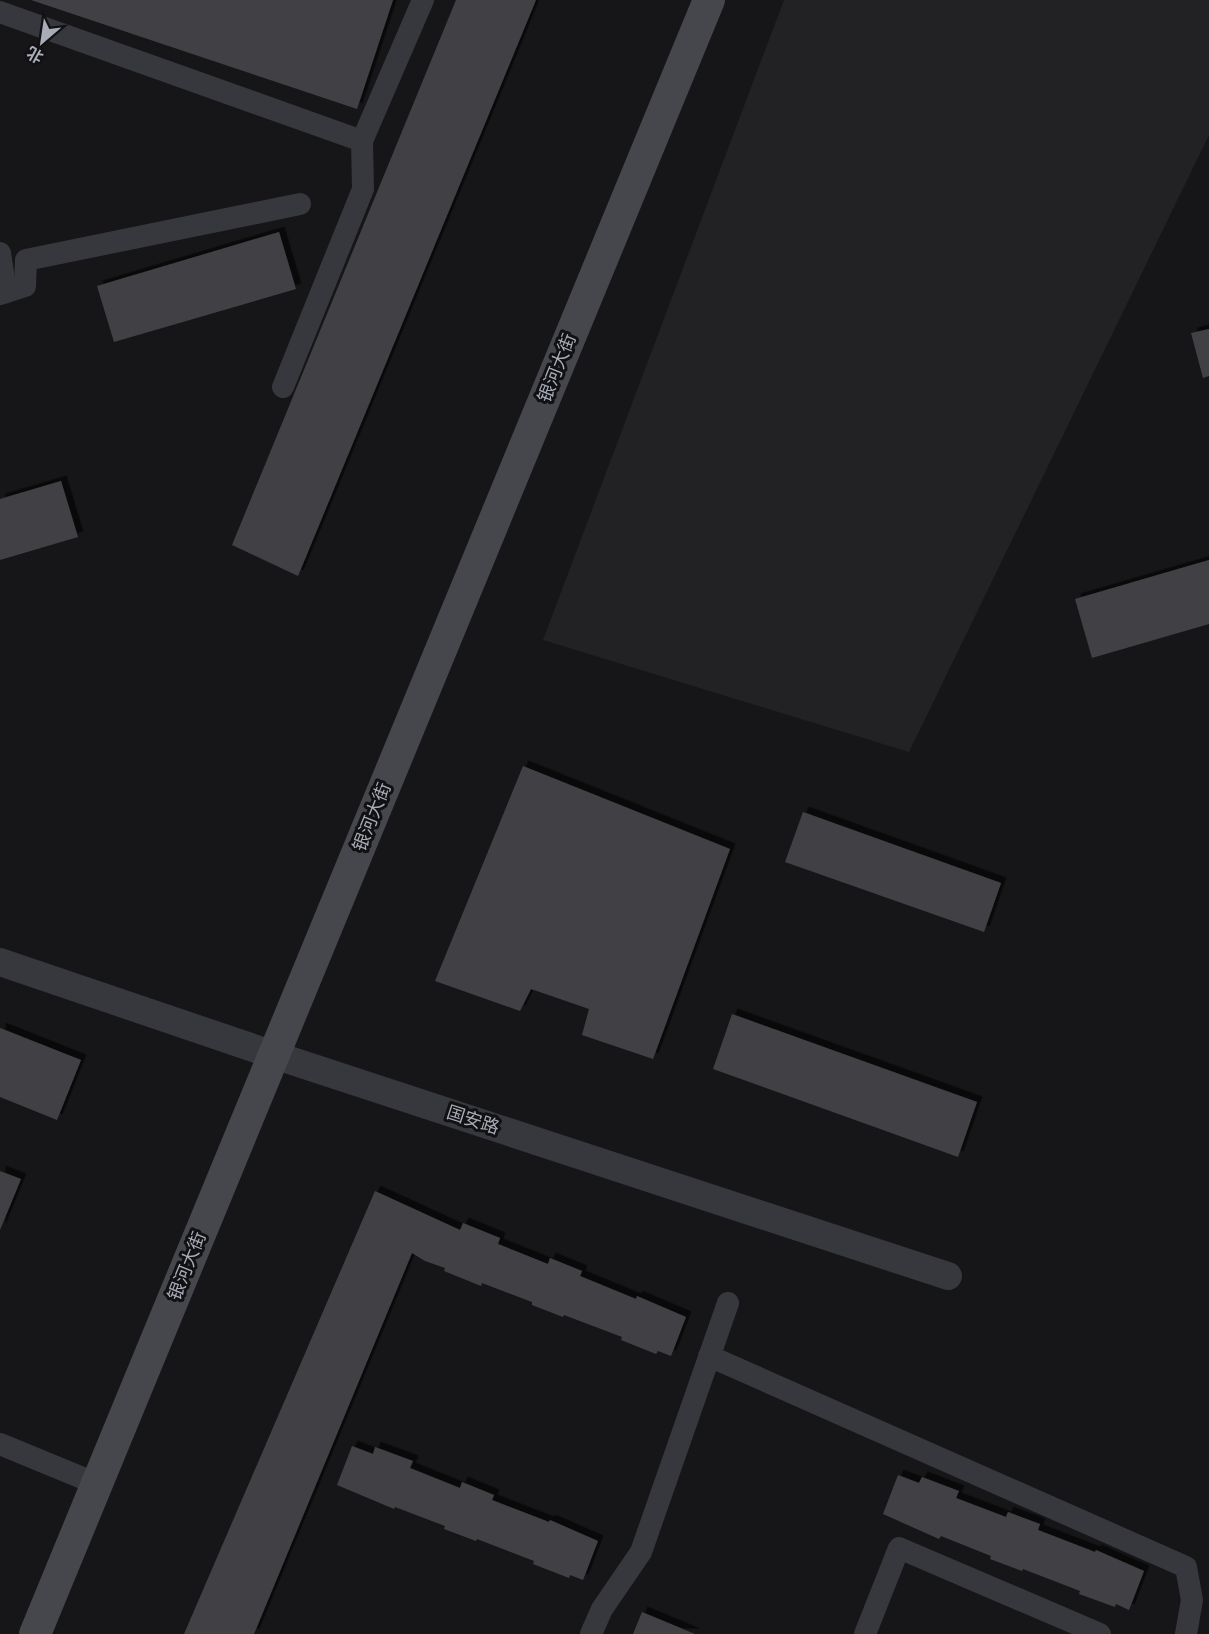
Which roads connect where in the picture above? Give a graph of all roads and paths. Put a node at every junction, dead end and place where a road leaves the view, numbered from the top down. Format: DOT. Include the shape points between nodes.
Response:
graph roads {
  1 [pos="423,0"];
  2 [pos="709,0"];
  3 [pos="0,12"];
  4 [pos="362,141"];
  5 [pos="300,204"];
  6 [pos="0,253"];
  7 [pos="3,293"];
  8 [pos="283,387"];
  9 [pos="0,962"];
  10 [pos="274,1055"];
  11 [pos="948,1276"];
  12 [pos="728,1303"];
  13 [pos="709,1356"];
  14 [pos="0,1444"];
  15 [pos="97,1484"];
  16 [pos="35,1634"];
  17 [pos="591,1634"];
  18 [pos="865,1634"];
  19 [pos="1100,1634"];
  20 [pos="1186,1634"];
  1 -- 4 [label="street"];
  2 -- 10 [label="main road, 银河大街"];
  3 -- 4 [label="street"];
  4 -- 8 [label="street" via="363,189"];
  5 -- 7 [label="street" via="26,260 25,286"];
  6 -- 7 [label="street"];
  9 -- 10 [label="street, 国安路"];
  10 -- 11 [label="street, 国安路"];
  10 -- 15 [label="main road, 银河大街"];
  12 -- 13 [label="street"];
  13 -- 17 [label="street" via="641,1552 602,1609"];
  13 -- 20 [label="street" via="1186,1568 1192,1600"];
  14 -- 15 [label="street"];
  15 -- 16 [label="main road, 银河大街"];
  18 -- 19 [label="street" via="899,1548"];
}
